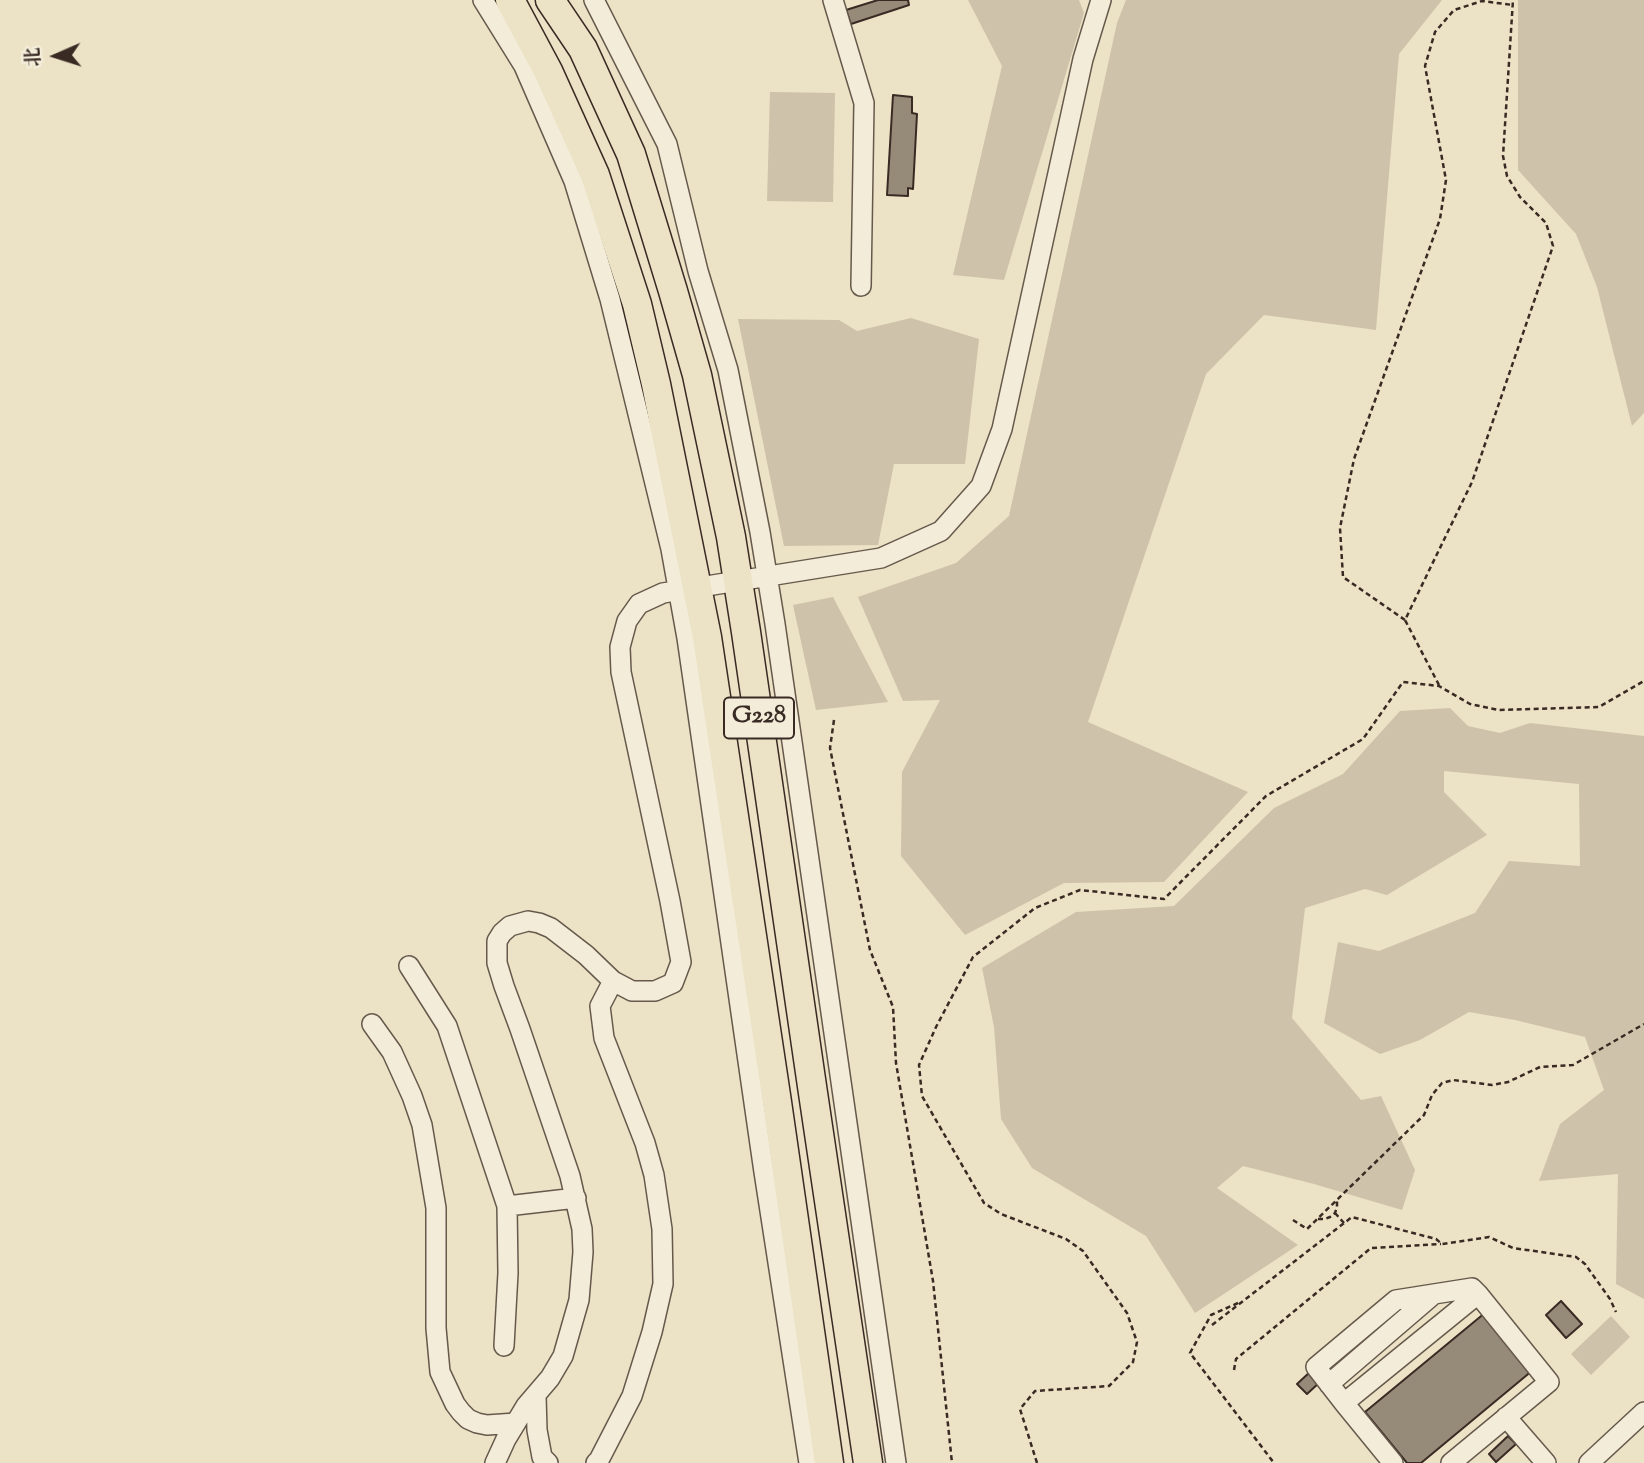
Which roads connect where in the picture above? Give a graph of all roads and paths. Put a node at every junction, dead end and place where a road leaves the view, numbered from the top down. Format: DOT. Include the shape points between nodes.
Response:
graph roads {
  1 [pos="483,0"];
  2 [pos="510,0"];
  3 [pos="550,0"];
  4 [pos="594,0"];
  5 [pos="832,0"];
  6 [pos="1101,0"];
  7 [pos="1513,2"];
  8 [pos="861,286"];
  9 [pos="767,576"];
  10 [pos="738,581"];
  11 [pos="688,589"];
  12 [pos="1405,620"];
  13 [pos="1644,681"];
  14 [pos="1439,686"];
  15 [pos="834,720"];
  16 [pos="409,966"];
  17 [pos="613,981"];
  18 [pos="372,1024"];
  19 [pos="1644,1024"];
  20 [pos="576,1198"];
  21 [pos="1336,1200"];
  22 [pos="507,1206"];
  23 [pos="1335,1213"];
  24 [pos="1318,1219"];
  25 [pos="1293,1220"];
  26 [pos="1344,1223"];
  27 [pos="1442,1244"];
  28 [pos="1478,1293"];
  29 [pos="1243,1301"];
  30 [pos="1616,1312"];
  31 [pos="1212,1325"];
  32 [pos="504,1346"];
  33 [pos="1234,1370"];
  34 [pos="536,1396"];
  35 [pos="1344,1403"];
  36 [pos="1644,1412"];
  37 [pos="1506,1417"];
  38 [pos="516,1423"];
  39 [pos="1464,1459"];
  40 [pos="495,1463"];
  41 [pos="548,1463"];
  42 [pos="596,1463"];
  43 [pos="809,1463"];
  44 [pos="829,1463"];
  45 [pos="868,1463"];
  46 [pos="896,1463"];
  47 [pos="952,1463"];
  48 [pos="1037,1463"];
  49 [pos="1274,1463"];
  50 [pos="1393,1463"];
  51 [pos="1546,1463"];
  52 [pos="1589,1463"];
  1 -- 11 [label="street" via="524,66 574,181 632,382 671,549"];
  2 -- 11 [label="highway, G228" via="595,175 637,304 659,398"];
  3 -- 10 [label="highway, G228" via="583,49 631,154 697,375"];
  4 -- 9 [label="street" via="667,144 728,370"];
  5 -- 8 [label="street" via="864,103"];
  6 -- 9 [label="street" via="1083,59 1002,429 981,486 941,531 881,558"];
  7 -- 12 [label="path" via="1503,156 1507,176 1546,223 1553,246 1472,482"];
  7 -- 12 [label="path" via="1482,1 1454,10 1435,32 1425,66 1446,180 1440,219 1354,459 1340,528 1343,577"];
  9 -- 10 [label="street"];
  9 -- 46 [label="street"];
  10 -- 11 [label="street"];
  10 -- 45 [label="highway, G228"];
  11 -- 17 [label="street" via="639,604 627,621 620,647 621,672 681,962 673,983 655,991 632,991"];
  11 -- 43 [label="street"];
  11 -- 44 [label="highway, G228" via="706,637"];
  12 -- 14 [label="path"];
  13 -- 14 [label="path" via="1599,707 1499,710 1470,704"];
  14 -- 48 [label="path" via="1403,682 1363,739 1266,796 1164,899 1080,890 1035,908 973,957 936,1027 919,1065 922,1096 984,1203 1083,1251 1126,1313 1137,1342 1133,1362 1109,1386 1035,1391 1020,1409"];
  15 -- 47 [label="path" via="830,748 870,950 893,1007 896,1063 933,1281"];
  16 -- 22 [label="street" via="447,1026"];
  17 -- 20 [label="street" via="586,955 539,923 510,926 497,941 500,974"];
  17 -- 42 [label="street" via="600,1006 604,1038 654,1175 662,1229 663,1284 632,1396"];
  18 -- 38 [label="street" via="392,1052 422,1125 436,1208 440,1372 468,1419 487,1425"];
  19 -- 21 [label="path" via="1573,1065 1540,1067 1492,1085 1442,1083 1424,1115"];
  20 -- 22 [label="street"];
  20 -- 34 [label="street" via="583,1252 579,1300 563,1356"];
  21 -- 23 [label="path"];
  21 -- 24 [label="path"];
  22 -- 32 [label="street"];
  23 -- 24 [label="path"];
  23 -- 26 [label="path"];
  24 -- 25 [label="path" via="1307,1229"];
  26 -- 27 [label="path" via="1352,1217"];
  26 -- 29 [label="path"];
  27 -- 30 [label="path" via="1489,1237 1513,1248 1576,1257 1586,1264"];
  27 -- 33 [label="path" via="1371,1248 1236,1359"];
  28 -- 35 [label="street"];
  28 -- 35 [label="street" via="1472,1288 1396,1300 1315,1367"];
  28 -- 37 [label="street" via="1549,1382"];
  29 -- 31 [label="path"];
  29 -- 49 [label="path" via="1211,1315 1190,1353"];
  34 -- 38 [label="street"];
  34 -- 41 [label="street" via="537,1430 542,1457"];
  35 -- 50 [label="street"];
  36 -- 52 [label="street"];
  37 -- 39 [label="street"];
  37 -- 51 [label="street"];
  38 -- 40 [label="street"];
}
